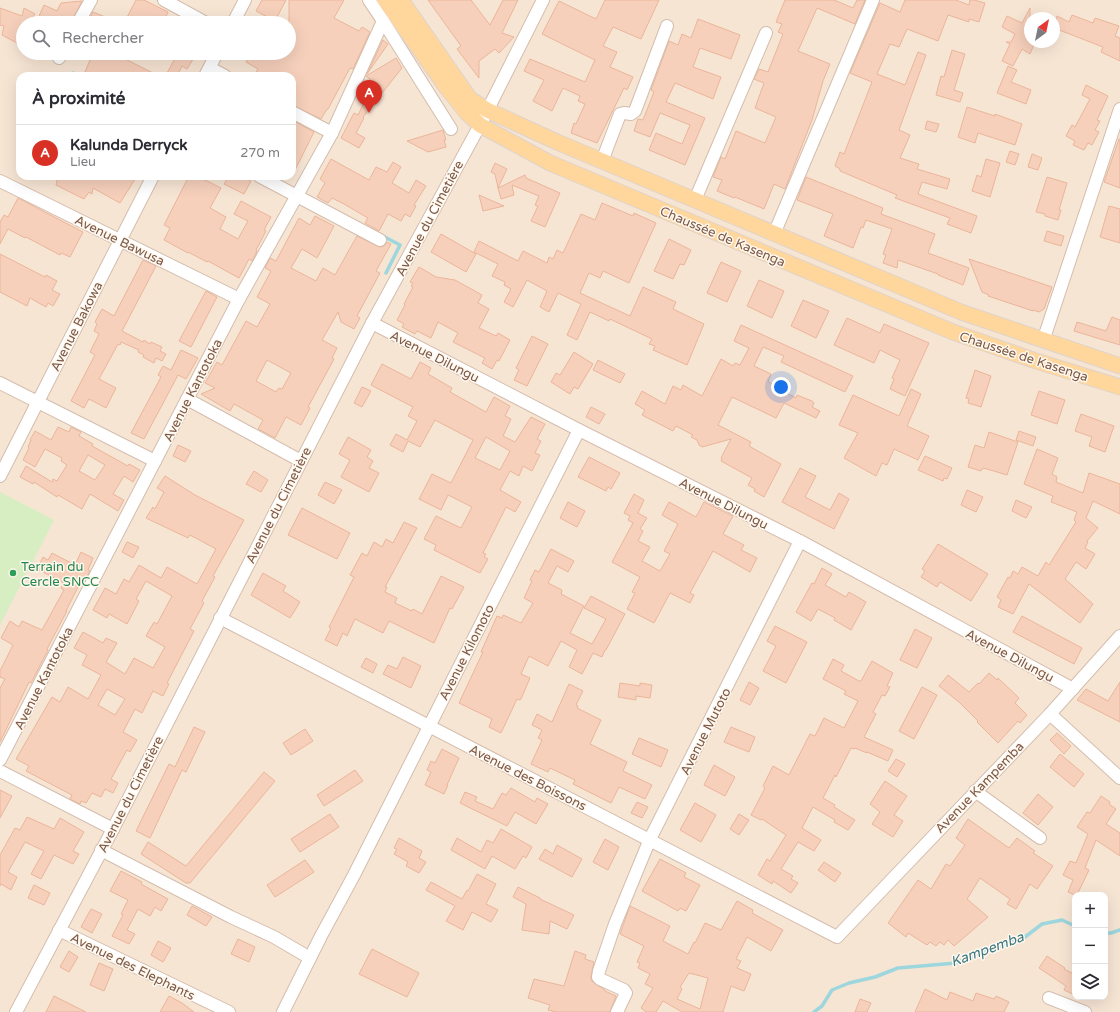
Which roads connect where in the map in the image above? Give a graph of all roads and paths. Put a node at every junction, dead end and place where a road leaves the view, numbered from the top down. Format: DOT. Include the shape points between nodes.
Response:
graph roads {
  1 [pos="91,0"];
  2 [pos="164,0"];
  3 [pos="245,0"];
  4 [pos="369,0"];
  5 [pos="385,0"];
  6 [pos="401,0"];
  7 [pos="543,0"];
  8 [pos="873,0"];
  9 [pos="82,16"];
  10 [pos="193,16"];
  11 [pos="237,16"];
  12 [pos="384,21"];
  13 [pos="667,26"];
  14 [pos="766,33"];
  15 [pos="213,60"];
  16 [pos="207,72"];
  17 [pos="1120,109"];
  18 [pos="487,110"];
  19 [pos="296,114"];
  20 [pos="480,125"];
  21 [pos="451,129"];
  22 [pos="332,133"];
  23 [pos="602,161"];
  24 [pos="151,180"];
  25 [pos="266,180"];
  26 [pos="1,184"];
  27 [pos="296,196"];
  28 [pos="695,200"];
  29 [pos="774,234"];
  30 [pos="119,240"];
  31 [pos="380,240"];
  32 [pos="239,299"];
  33 [pos="961,312"];
  34 [pos="372,323"];
  35 [pos="953,332"];
  36 [pos="1043,341"];
  37 [pos="1120,366"];
  38 [pos="0,383"];
  39 [pos="1120,387"];
  40 [pos="187,399"];
  41 [pos="38,402"];
  42 [pos="579,430"];
  43 [pos="156,461"];
  44 [pos="301,461"];
  45 [pos="0,476"];
  46 [pos="800,541"];
  47 [pos="220,618"];
  48 [pos="1120,636"];
  49 [pos="1073,689"];
  50 [pos="1050,714"];
  51 [pos="429,726"];
  52 [pos="0,760"];
  53 [pos="0,771"];
  54 [pos="1120,778"];
  55 [pos="975,791"];
  56 [pos="113,829"];
  57 [pos="1040,838"];
  58 [pos="650,839"];
  59 [pos="101,850"];
  60 [pos="59,930"];
  61 [pos="836,937"];
  62 [pos="310,958"];
  63 [pos="1049,998"];
  64 [pos="16,1012"];
  65 [pos="229,1012"];
  66 [pos="283,1012"];
  67 [pos="617,1012"];
  68 [pos="1086,1012"];
  1 -- 9 [label="street"];
  2 -- 10 [label="street"];
  3 -- 11 [label="street"];
  4 -- 12 [label="street"];
  5 -- 20 [label="main road, Chaussée de Kasenga" via="456,100"];
  6 -- 18 [label="main road, Chaussée de Kasenga" via="470,99"];
  7 -- 18 [label="street, Avenue du Cimetière"];
  8 -- 29 [label="street"];
  12 -- 21 [label="street"];
  12 -- 22 [label="street, Avenue Kantotoka"];
  13 -- 23 [label="street" via="635,111 631,114 620,114"];
  14 -- 28 [label="street"];
  15 -- 16 [label="street"];
  17 -- 36 [label="street"];
  18 -- 20 [label="street, Avenue du Cimetière"];
  18 -- 23 [label="main road, Chaussée de Kasenga"];
  19 -- 22 [label="street"];
  20 -- 34 [label="street, Avenue du Cimetière"];
  20 -- 35 [label="main road, Chaussée de Kasenga" via="550,163"];
  22 -- 27 [label="street, Avenue Kantotoka"];
  23 -- 28 [label="main road, Chaussée de Kasenga"];
  24 -- 30 [label="street, Avenue Bakowa"];
  25 -- 27 [label="street"];
  26 -- 30 [label="street, Avenue Bawusa"];
  27 -- 31 [label="street"];
  27 -- 32 [label="street, Avenue Kantotoka"];
  28 -- 29 [label="main road, Chaussée de Kasenga"];
  29 -- 33 [label="main road, Chaussée de Kasenga"];
  30 -- 32 [label="street, Avenue Bawusa"];
  30 -- 41 [label="street, Avenue Bakowa"];
  32 -- 40 [label="street, Avenue Kantotoka"];
  33 -- 35 [label="main road"];
  33 -- 36 [label="main road, Chaussée de Kasenga"];
  34 -- 42 [label="street, Avenue Dilungu"];
  34 -- 44 [label="street, Avenue du Cimetière"];
  35 -- 39 [label="main road, Chaussée de Kasenga"];
  36 -- 37 [label="main road, Chaussée de Kasenga"];
  38 -- 41 [label="street"];
  40 -- 43 [label="street, Avenue Kantotoka"];
  40 -- 44 [label="street"];
  41 -- 43 [label="street"];
  41 -- 45 [label="street, Avenue Bakowa"];
  42 -- 46 [label="street, Avenue Dilungu"];
  42 -- 51 [label="street, Avenue Kilomoto"];
  43 -- 52 [label="street, Avenue Kantotoka"];
  44 -- 47 [label="street, Avenue du Cimetière"];
  46 -- 49 [label="street, Avenue Dilungu"];
  46 -- 58 [label="street, Avenue Mutoto"];
  47 -- 51 [label="street, Avenue des Boissons"];
  47 -- 56 [label="street, Avenue du Cimetière"];
  48 -- 49 [label="street, Avenue Kampemba"];
  49 -- 50 [label="street, Avenue Kampemba"];
  50 -- 54 [label="street"];
  50 -- 55 [label="street, Avenue Kampemba"];
  51 -- 58 [label="street, Avenue des Boissons"];
  51 -- 62 [label="street, Avenue Kilomoto"];
  53 -- 56 [label="street"];
  55 -- 57 [label="street"];
  55 -- 61 [label="street, Avenue Kampemba"];
  56 -- 59 [label="street, Avenue du Cimetière"];
  58 -- 61 [label="street, Avenue des Boissons"];
  58 -- 67 [label="street, Avenue Mutoto" via="599,970 600,979 626,993"];
  59 -- 60 [label="street, Avenue du Cimetière"];
  59 -- 62 [label="street" via="274,937"];
  60 -- 64 [label="street, Avenue du Cimetière"];
  60 -- 65 [label="street, Avenue des Elephants"];
  62 -- 66 [label="street, Avenue Kilomoto"];
  63 -- 68 [label="street"];
}
